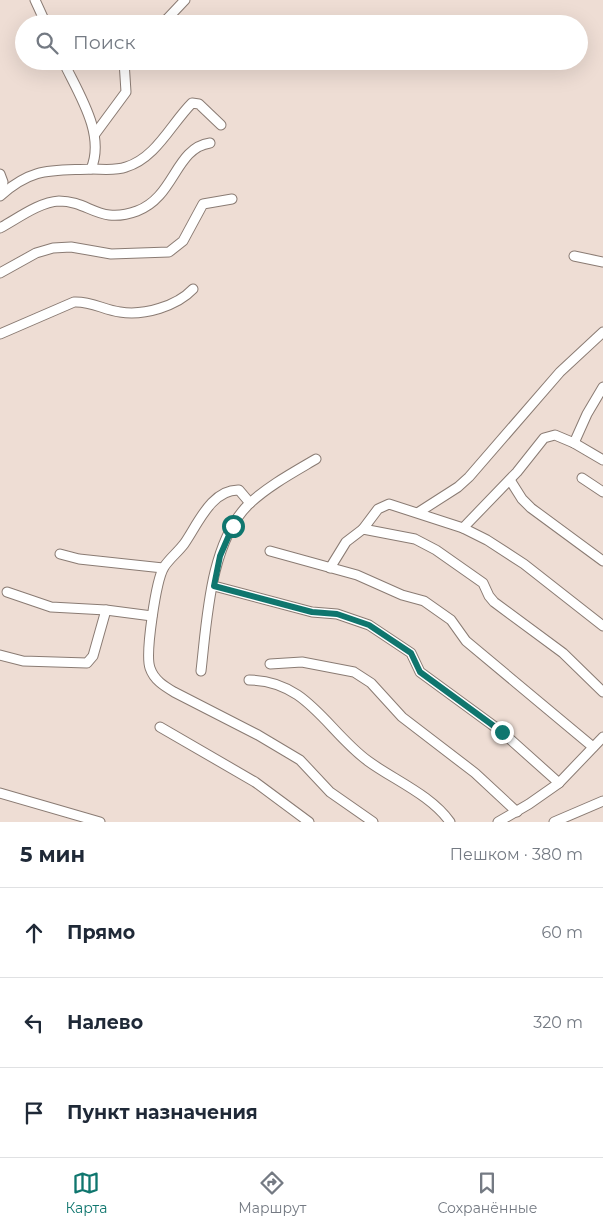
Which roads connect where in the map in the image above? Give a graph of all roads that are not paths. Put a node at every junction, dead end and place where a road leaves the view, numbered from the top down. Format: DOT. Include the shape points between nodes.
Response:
graph roads {
  1 [pos="35,0"];
  2 [pos="186,0"];
  3 [pos="42,15"];
  4 [pos="171,15"];
  5 [pos="67,70"];
  6 [pos="125,70"];
  7 [pos="221,126"];
  8 [pos="95,134"];
  9 [pos="210,143"];
  10 [pos="90,169"];
  11 [pos="0,174"];
  12 [pos="0,195"];
  13 [pos="232,199"];
  14 [pos="0,228"];
  15 [pos="574,256"];
  16 [pos="603,262"];
  17 [pos="0,273"];
  18 [pos="193,289"];
  19 [pos="603,332"];
  20 [pos="0,334"];
  21 [pos="603,387"];
  22 [pos="574,443"];
  23 [pos="316,459"];
  24 [pos="603,460"];
  25 [pos="582,478"];
  26 [pos="510,480"];
  27 [pos="603,492"];
  28 [pos="250,503"];
  29 [pos="419,512"];
  30 [pos="463,528"];
  31 [pos="363,529"];
  32 [pos="270,550"];
  33 [pos="60,554"];
  34 [pos="603,561"];
  35 [pos="163,568"];
  36 [pos="330,568"];
  37 [pos="214,586"];
  38 [pos="8,592"];
  39 [pos="106,610"];
  40 [pos="152,616"];
  41 [pos="603,626"];
  42 [pos="0,654"];
  43 [pos="270,664"];
  44 [pos="201,670"];
  45 [pos="249,680"];
  46 [pos="603,692"];
  47 [pos="160,727"];
  48 [pos="603,736"];
  49 [pos="593,746"];
  50 [pos="559,783"];
  51 [pos="0,793"];
  52 [pos="603,800"];
  53 [pos="517,812"];
  54 [pos="100,822"];
  55 [pos="309,822"];
  56 [pos="373,822"];
  57 [pos="450,822"];
  58 [pos="498,822"];
  59 [pos="554,822"];
  1 -- 3 [label="street"];
  2 -- 4 [label="street"];
  5 -- 8 [label="street"];
  6 -- 8 [label="street" via="126,92"];
  7 -- 10 [label="street" via="199,104 192,103 140,161 124,168"];
  8 -- 10 [label="street" via="96,149"];
  9 -- 14 [label="street" via="192,150 160,197 136,212 101,215 59,201 48,203"];
  10 -- 12 [label="street" via="36,173"];
  11 -- 12 [label="street" via="3,182"];
  13 -- 17 [label="street" via="203,204 183,240 169,252 110,254 59,247 36,253"];
  15 -- 16 [label="street"];
  18 -- 20 [label="street" via="179,301 132,312 122,313 74,302"];
  19 -- 29 [label="street" via="555,378 469,477"];
  21 -- 22 [label="street"];
  22 -- 24 [label="street"];
  22 -- 26 [label="street" via="549,435"];
  23 -- 28 [label="street"];
  25 -- 27 [label="street"];
  26 -- 30 [label="street"];
  26 -- 34 [label="street" via="531,508"];
  28 -- 35 [label="street" via="239,490 224,494 208,508"];
  28 -- 37 [label="street" via="233,526 220,556"];
  29 -- 30 [label="street"];
  29 -- 31 [label="street" via="388,504 378,509"];
  30 -- 41 [label="street" via="524,564"];
  31 -- 36 [label="street" via="346,542"];
  31 -- 46 [label="street" via="415,539 436,550 483,583 494,602 563,654"];
  32 -- 36 [label="street"];
  33 -- 35 [label="street"];
  35 -- 40 [label="street"];
  36 -- 49 [label="street" via="424,601 451,620 466,642"];
  37 -- 44 [label="street"];
  37 -- 50 [label="street" via="312,612 337,614 369,625 411,653 420,672 502,732"];
  38 -- 39 [label="street" via="51,607"];
  39 -- 40 [label="street"];
  39 -- 42 [label="street" via="93,656 87,663 23,661"];
  40 -- 56 [label="street" via="150,667 162,685 300,760 330,792"];
  43 -- 53 [label="street" via="302,662 354,672 371,683 402,717 475,773"];
  45 -- 57 [label="street" via="271,681 304,699 366,760 439,810"];
  47 -- 55 [label="street" via="255,782"];
  48 -- 49 [label="street"];
  49 -- 50 [label="street"];
  50 -- 53 [label="street"];
  51 -- 54 [label="street"];
  52 -- 59 [label="street"];
  53 -- 58 [label="street"];
}
